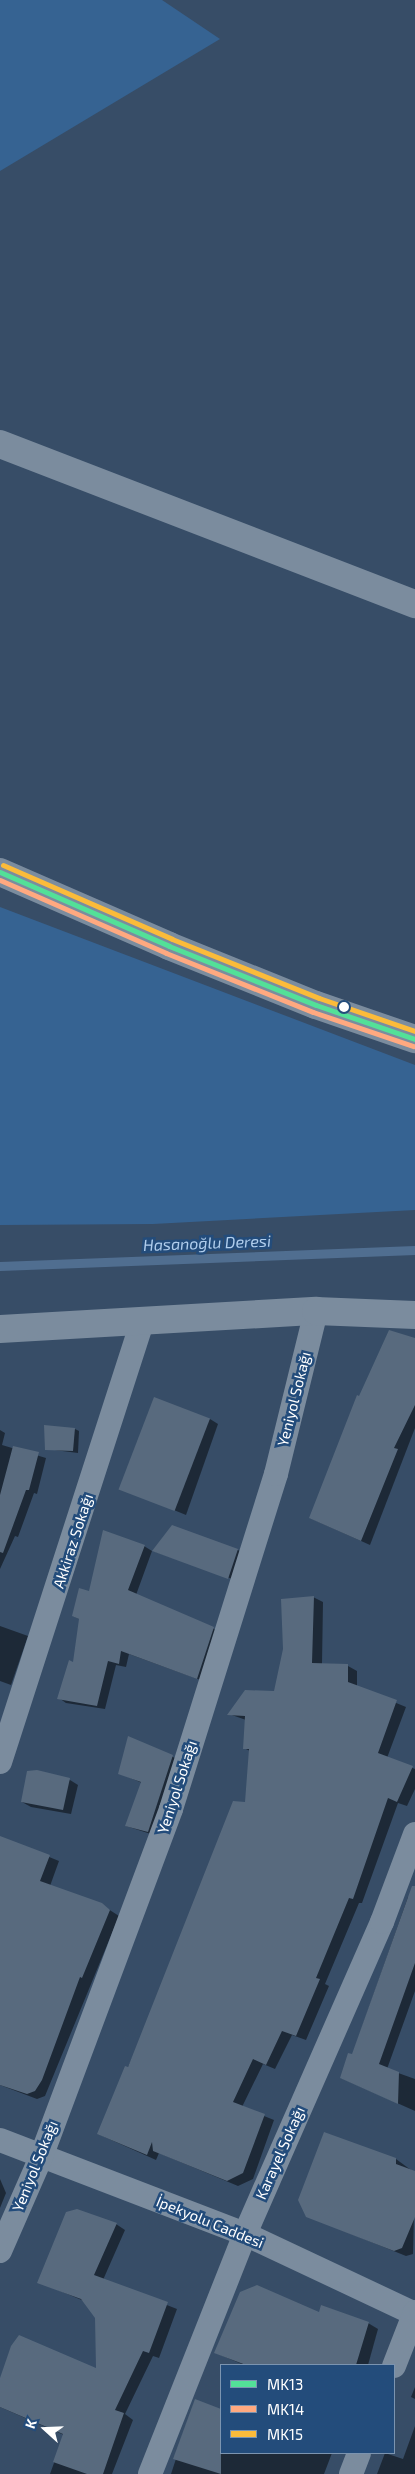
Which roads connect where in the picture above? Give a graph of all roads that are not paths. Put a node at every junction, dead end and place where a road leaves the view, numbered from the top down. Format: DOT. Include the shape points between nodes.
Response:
graph roads {
  1 [pos="0,444"];
  2 [pos="415,604"];
  3 [pos="0,872"];
  4 [pos="415,1040"];
  5 [pos="316,1310"];
  6 [pos="415,1314"];
  7 [pos="143,1320"];
  8 [pos="0,1329"];
  9 [pos="0,1762"];
  10 [pos="415,1834"];
  11 [pos="0,2140"];
  12 [pos="41,2157"];
  13 [pos="245,2234"];
  14 [pos="0,2251"];
  15 [pos="415,2313"];
  16 [pos="395,2364"];
  17 [pos="359,2454"];
  18 [pos="150,2474"];
  19 [pos="351,2474"];
  1 -- 2 [label="street"];
  3 -- 4 [label="street" via="297,998"];
  5 -- 6 [label="street"];
  5 -- 7 [label="street"];
  5 -- 12 [label="street, Yeniyol Sokağı" via="276,1474 171,1809"];
  7 -- 8 [label="street"];
  7 -- 9 [label="street, Akkiraz Sokağı"];
  10 -- 13 [label="street, Karayel Sokağı" via="382,1922"];
  11 -- 12 [label="street, İpekyolu Caddesi"];
  12 -- 13 [label="street, İpekyolu Caddesi"];
  12 -- 14 [label="street, Yeniyol Sokağı"];
  13 -- 15 [label="street, İpekyolu Caddesi"];
  13 -- 18 [label="street, Karayel Sokağı"];
  15 -- 16 [label="street"];
  17 -- 19 [label="street"];
}
